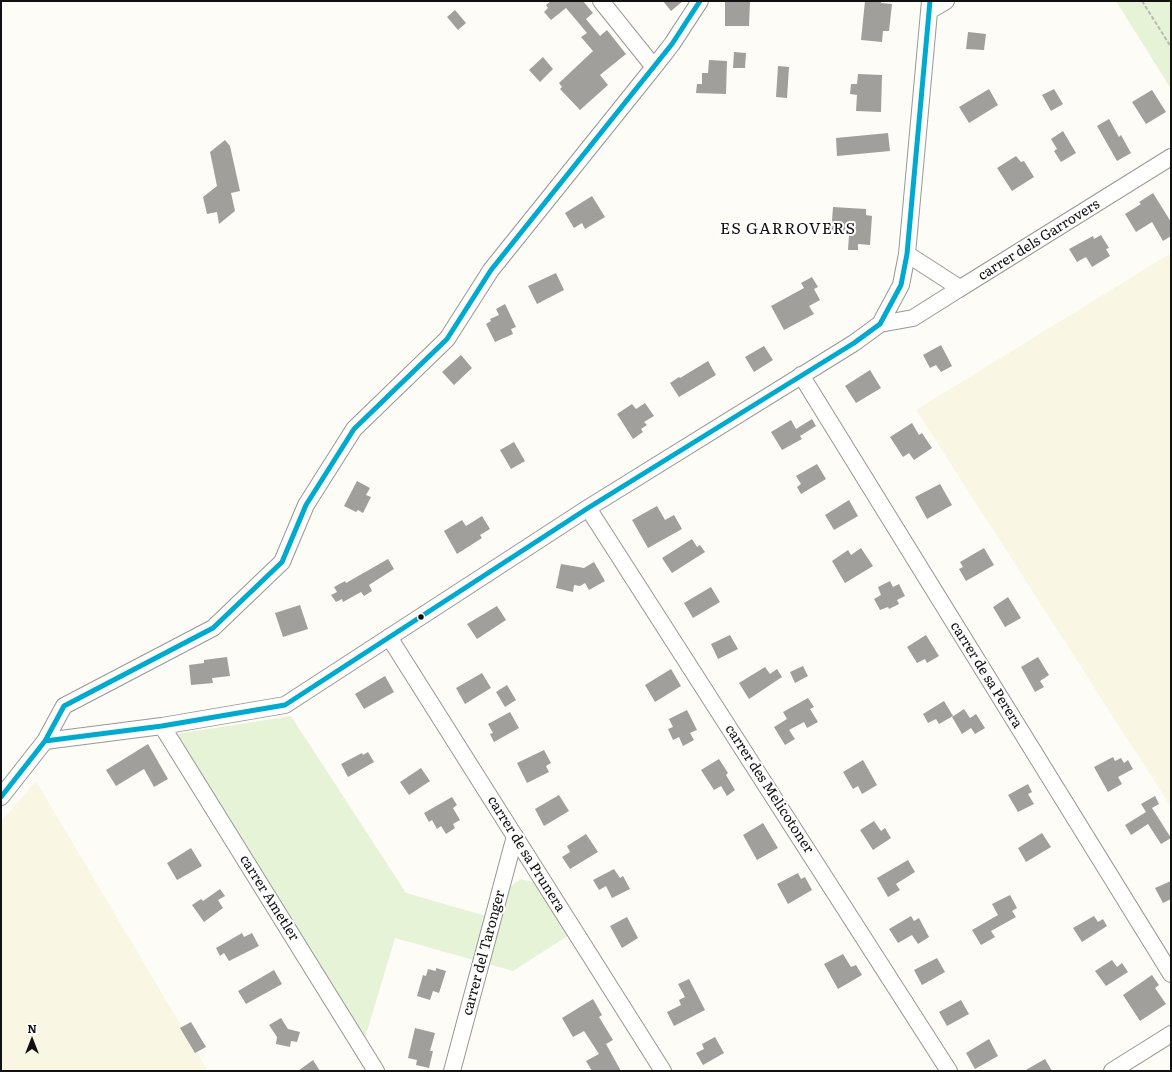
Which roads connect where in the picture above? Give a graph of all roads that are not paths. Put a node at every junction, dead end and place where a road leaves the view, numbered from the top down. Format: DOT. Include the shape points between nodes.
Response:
graph roads {
  1 [pos="601,1"];
  2 [pos="700,1"];
  3 [pos="946,1"];
  4 [pos="930,6"];
  5 [pos="654,67"];
  6 [pos="1171,157"];
  7 [pos="907,254"];
  8 [pos="959,289"];
  9 [pos="880,324"];
  10 [pos="801,375"];
  11 [pos="588,508"];
  12 [pos="389,637"];
  13 [pos="162,726"];
  14 [pos="45,741"];
  15 [pos="1,797"];
  16 [pos="515,836"];
  17 [pos="1171,974"];
  18 [pos="1171,1034"];
  19 [pos="376,1071"];
  20 [pos="452,1071"];
  21 [pos="663,1071"];
  22 [pos="949,1071"];
  23 [pos="1112,1071"];
  1 -- 5 [label="street"];
  2 -- 5 [label="street"];
  3 -- 4 [label="street"];
  4 -- 7 [label="street"];
  5 -- 14 [label="street" via="491,270 447,339 354,429 306,505 282,562 213,628 64,706"];
  6 -- 8 [label="street, carrer dels Garrovers"];
  7 -- 8 [label="street"];
  7 -- 9 [label="street" via="901,285"];
  8 -- 9 [label="street, carrer dels Garrovers" via="913,318"];
  9 -- 10 [label="street"];
  10 -- 11 [label="street"];
  10 -- 17 [label="street, carrer de sa Perera"];
  11 -- 12 [label="street"];
  11 -- 22 [label="street, carrer des Melicotoner"];
  12 -- 13 [label="street" via="285,705"];
  12 -- 16 [label="street, carrer de sa Prunera"];
  13 -- 14 [label="street"];
  13 -- 19 [label="street, carrer Ametler"];
  14 -- 15 [label="street"];
  16 -- 20 [label="street, carrer del Taronger"];
  16 -- 21 [label="street, carrer de sa Prunera"];
  18 -- 23 [label="street"];
}
